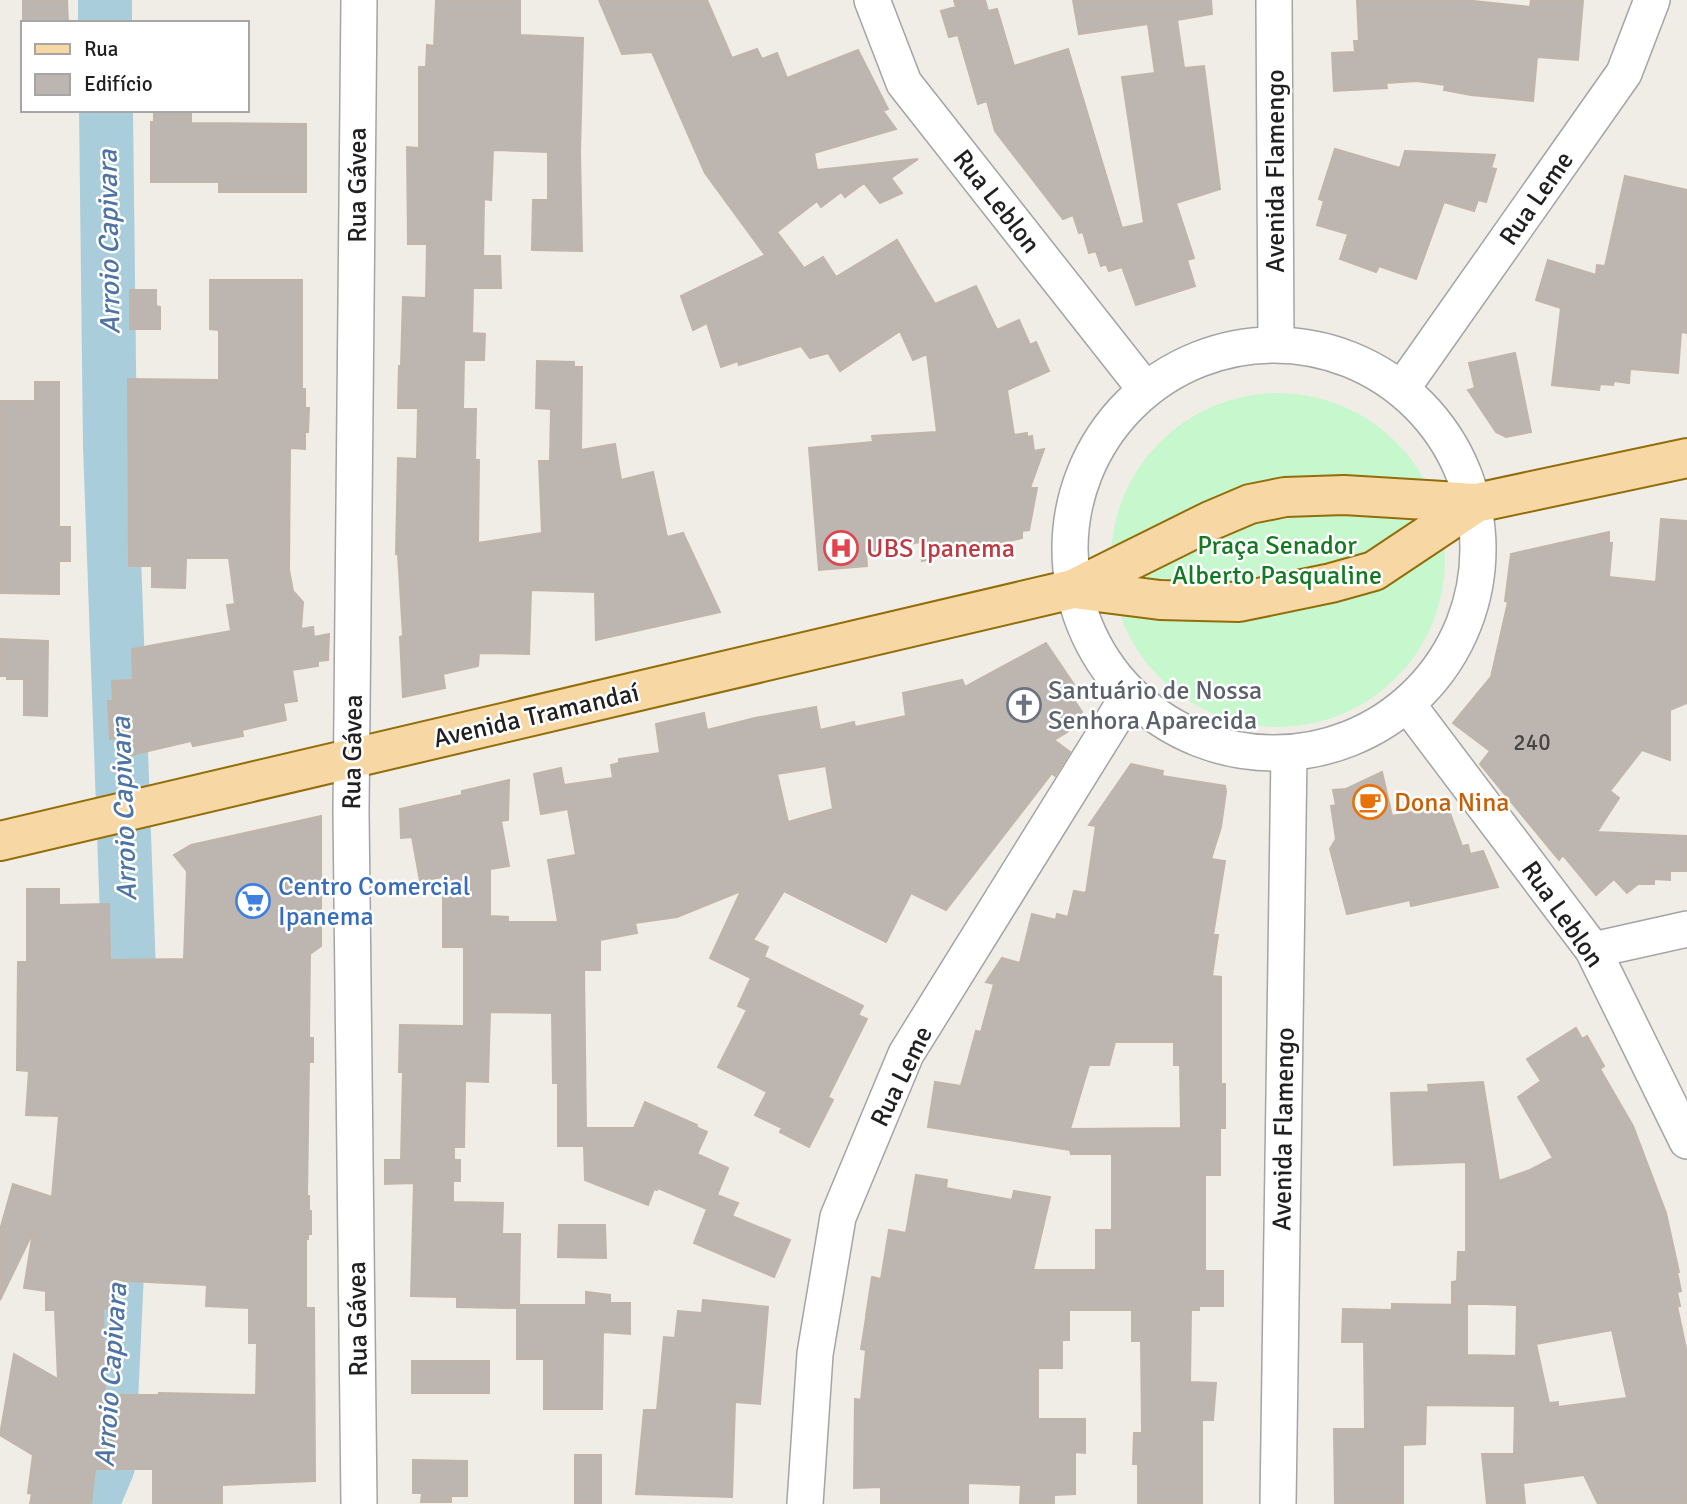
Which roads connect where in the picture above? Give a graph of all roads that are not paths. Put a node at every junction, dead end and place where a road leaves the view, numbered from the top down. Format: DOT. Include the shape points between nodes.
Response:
graph roads {
  1 [pos="359,0"];
  2 [pos="872,0"];
  3 [pos="1273,0"];
  4 [pos="1653,0"];
  5 [pos="1276,343"];
  6 [pos="1403,387"];
  7 [pos="1145,389"];
  8 [pos="1687,458"];
  9 [pos="1380,498"];
  10 [pos="1476,503"];
  11 [pos="1158,547"];
  12 [pos="1394,559"];
  13 [pos="1073,589"];
  14 [pos="1160,600"];
  15 [pos="1129,695"];
  16 [pos="1408,705"];
  17 [pos="1289,754"];
  18 [pos="352,759"];
  19 [pos="0,841"];
  20 [pos="1687,929"];
  21 [pos="1593,950"];
  22 [pos="1687,1142"];
  23 [pos="359,1504"];
  24 [pos="805,1504"];
  25 [pos="1278,1504"];
  1 -- 18 [label="street, Rua Gávea"];
  2 -- 7 [label="street, Rua Leblon" via="904,83"];
  3 -- 5 [label="street, Avenida Flamengo"];
  4 -- 6 [label="street, Rua Leme" via="1624,73"];
  5 -- 6 [label="street" via="1343,354"];
  5 -- 7 [label="street" via="1213,352"];
  6 -- 10 [label="street" via="1449,438"];
  7 -- 13 [label="street" via="1107,430 1081,479 1069,533"];
  8 -- 10 [label="main road, Avenida Tramandaí"];
  9 -- 10 [label="main road, Avenida Tramandaí"];
  9 -- 11 [label="main road, Avenida Tramandaí" via="1297,497 1250,504"];
  9 -- 12 [label="main road" via="1393,505 1402,523 1402,541"];
  10 -- 12 [label="main road, Avenida Tramandaí"];
  10 -- 16 [label="street" via="1478,583 1448,658"];
  11 -- 13 [label="main road, Avenida Tramandaí"];
  11 -- 14 [label="main road" via="1146,561 1142,578 1150,594"];
  12 -- 14 [label="main road, Avenida Tramandaí" via="1374,571 1239,603"];
  13 -- 14 [label="main road, Avenida Tramandaí"];
  13 -- 15 [label="street" via="1092,646"];
  13 -- 18 [label="main road, Avenida Tramandaí"];
  15 -- 17 [label="street" via="1177,731 1231,750"];
  15 -- 24 [label="street, Rua Leme" via="906,1054 838,1217 815,1354"];
  16 -- 17 [label="street" via="1352,739"];
  16 -- 21 [label="street, Rua Leblon"];
  17 -- 25 [label="street, Avenida Flamengo"];
  18 -- 19 [label="main road, Avenida Tramandaí"];
  18 -- 23 [label="street, Rua Gávea"];
  20 -- 21 [label="street"];
  21 -- 22 [label="street, Rua Leblon"];
}
